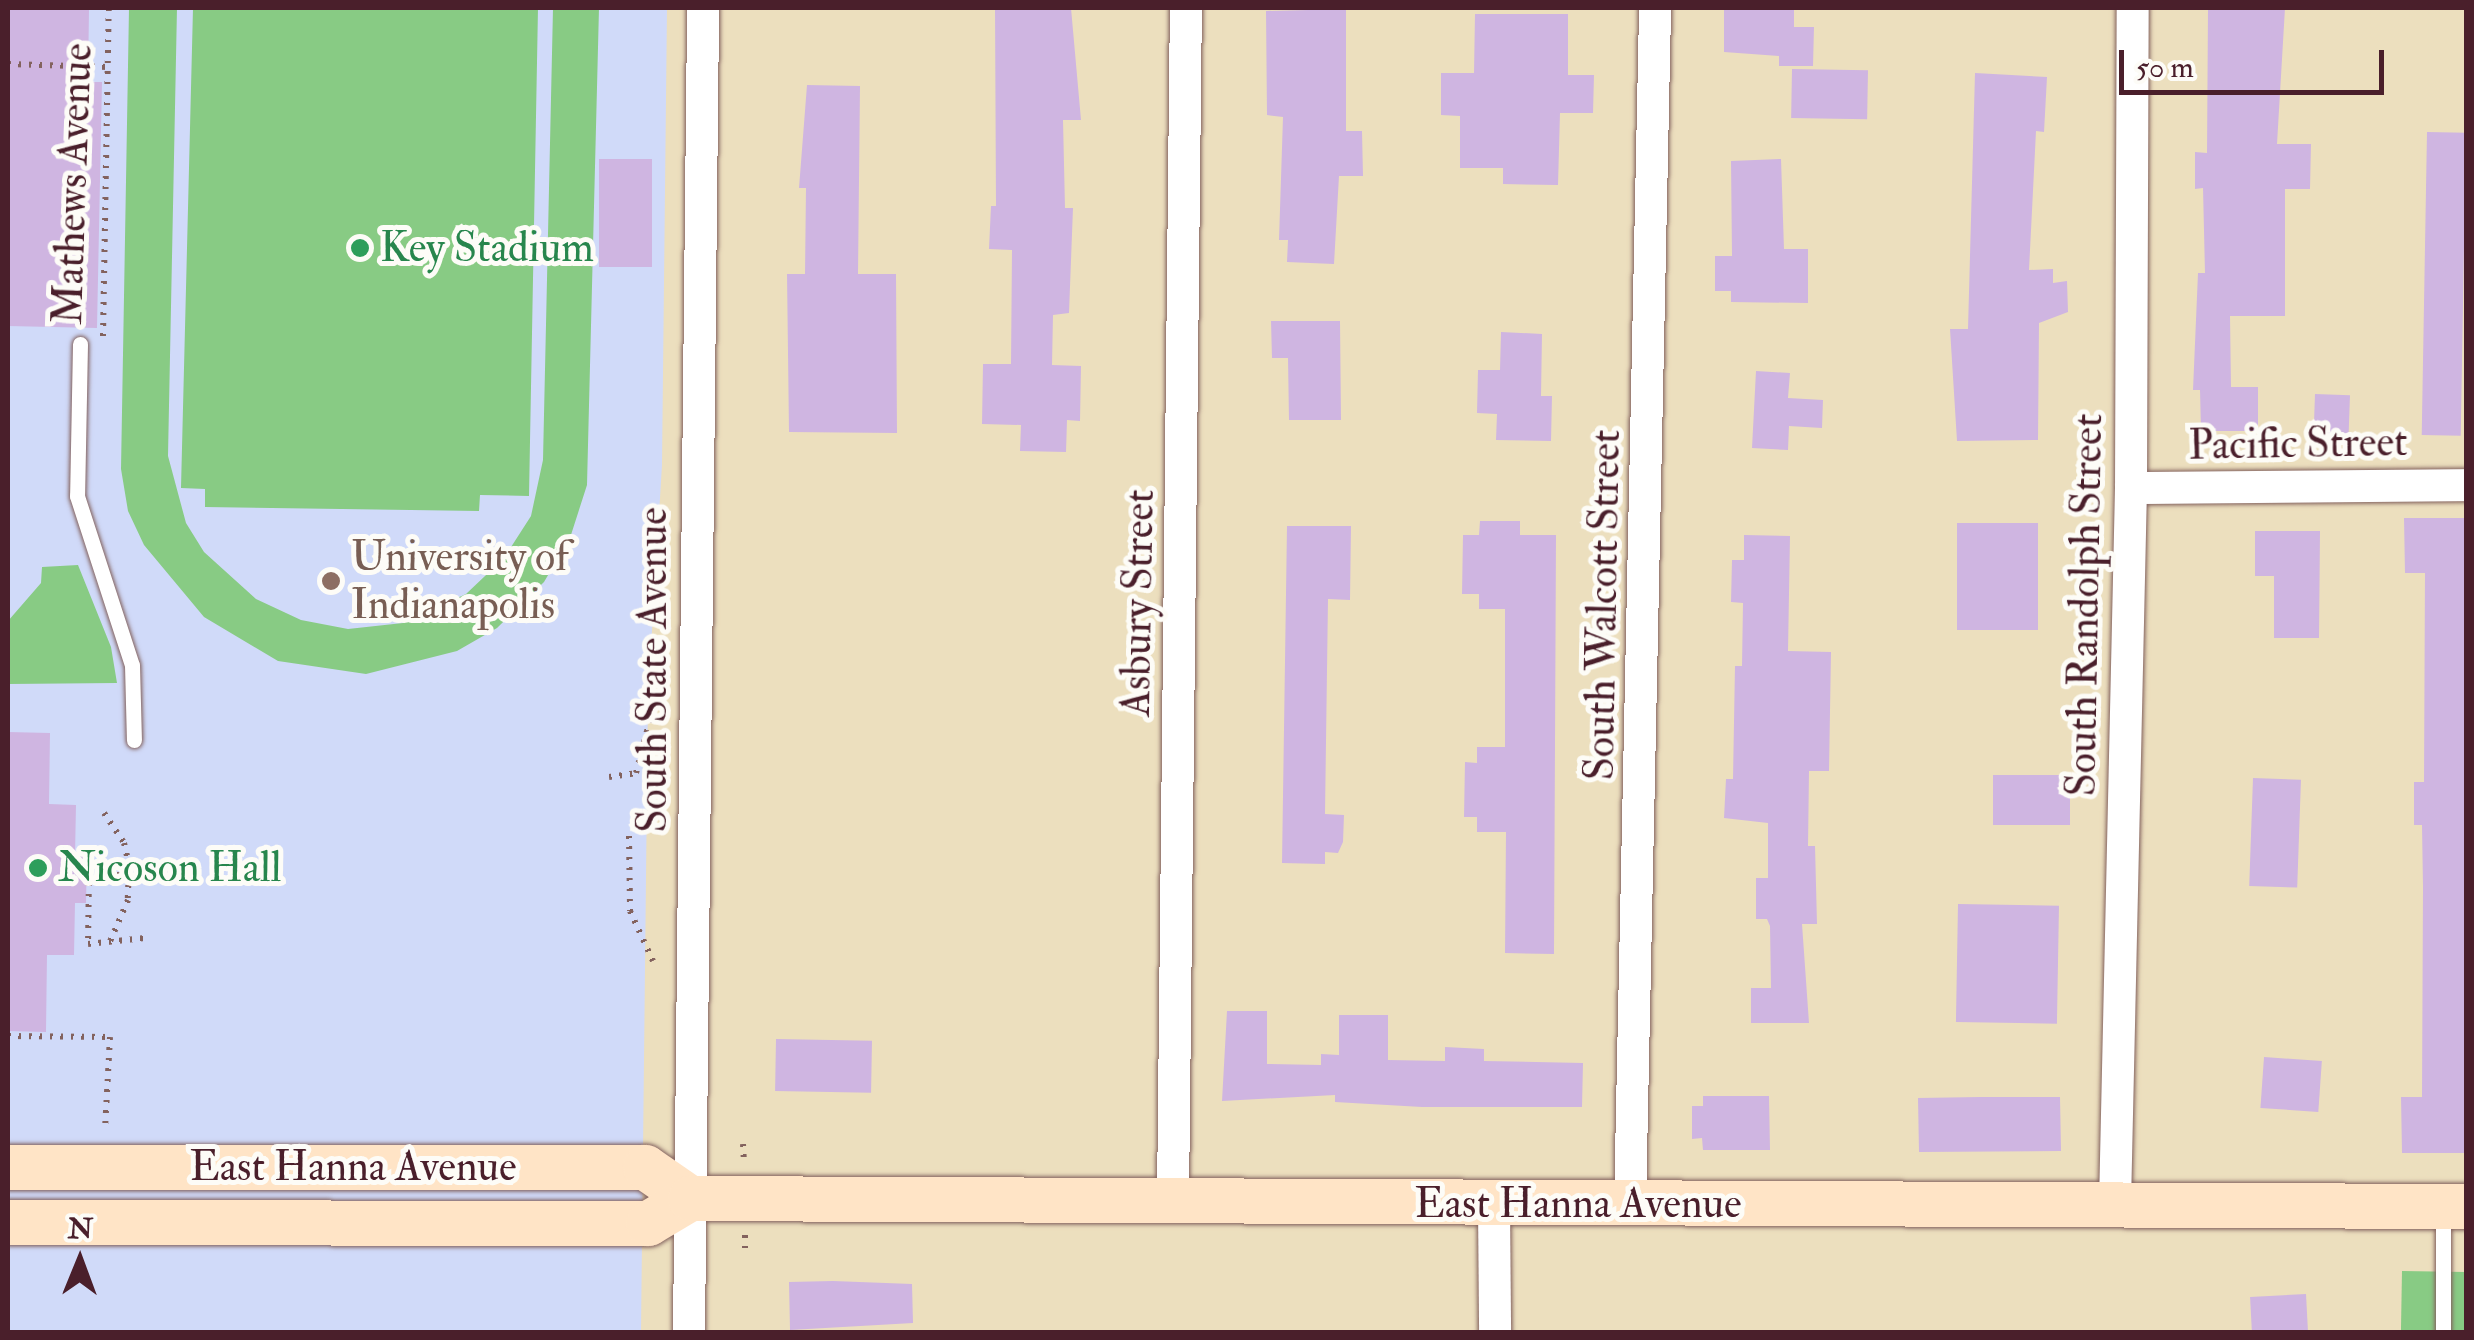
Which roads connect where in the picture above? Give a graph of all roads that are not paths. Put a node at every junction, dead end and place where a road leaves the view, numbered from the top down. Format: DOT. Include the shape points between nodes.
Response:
graph roads {
  1 [pos="703,8"];
  2 [pos="1186,8"];
  3 [pos="1656,8"];
  4 [pos="2134,8"];
  5 [pos="80,344"];
  6 [pos="2466,485"];
  7 [pos="2131,488"];
  8 [pos="134,740"];
  9 [pos="8,1167"];
  10 [pos="690,1198"];
  11 [pos="1173,1200"];
  12 [pos="1630,1204"];
  13 [pos="2115,1204"];
  14 [pos="1494,1206"];
  15 [pos="2455,1206"];
  16 [pos="8,1222"];
  17 [pos="690,1332"];
  18 [pos="1495,1332"];
  19 [pos="2444,1332"];
  1 -- 10 [label="street, South State Avenue"];
  2 -- 11 [label="street, Asbury Street"];
  3 -- 12 [label="street, South Walcott Street"];
  4 -- 7 [label="street, South Randolph Street"];
  5 -- 8 [label="lane" via="77,496 132,665"];
  6 -- 7 [label="street, Pacific Street"];
  7 -- 13 [label="street, South Randolph Street"];
  9 -- 10 [label="main road, East Hanna Avenue" via="645,1168"];
  10 -- 11 [label="main road, East Hanna Avenue"];
  10 -- 16 [label="main road, East Hanna Avenue" via="648,1223"];
  10 -- 17 [label="street, South State Avenue"];
  11 -- 14 [label="main road, East Hanna Avenue"];
  12 -- 13 [label="main road, East Hanna Avenue"];
  12 -- 14 [label="main road, East Hanna Avenue"];
  13 -- 15 [label="main road, East Hanna Avenue"];
  14 -- 18 [label="street"];
  15 -- 19 [label="lane"];
}
